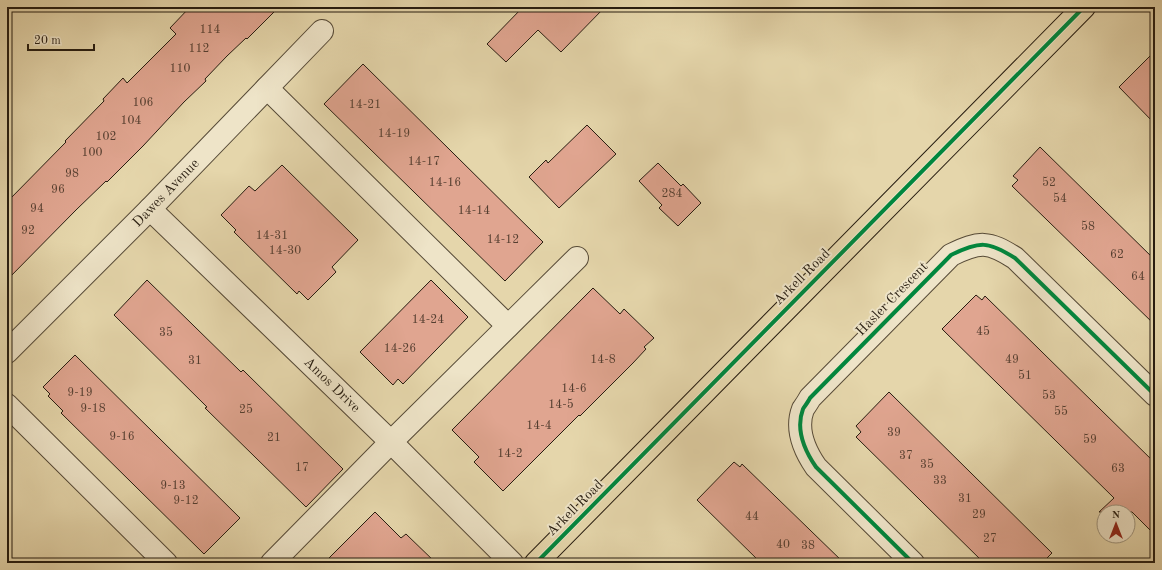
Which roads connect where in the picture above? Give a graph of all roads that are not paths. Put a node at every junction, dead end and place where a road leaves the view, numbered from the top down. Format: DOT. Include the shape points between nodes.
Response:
graph roads {
  1 [pos="1084,7"];
  2 [pos="322,31"];
  3 [pos="267,88"];
  4 [pos="150,209"];
  5 [pos="577,258"];
  6 [pos="508,326"];
  7 [pos="7,352"];
  8 [pos="1155,395"];
  9 [pos="7,405"];
  10 [pos="391,442"];
  11 [pos="166,563"];
  12 [pos="272,563"];
  13 [pos="512,563"];
  14 [pos="536,563"];
  15 [pos="913,563"];
  1 -- 14 [label="main road, Arkell Road"];
  2 -- 3 [label="street, Dawes Avenue"];
  3 -- 4 [label="street, Dawes Avenue"];
  3 -- 6 [label="street"];
  4 -- 7 [label="street, Dawes Avenue"];
  4 -- 10 [label="street, Amos Drive"];
  5 -- 6 [label="street"];
  6 -- 10 [label="street"];
  8 -- 15 [label="street, Hasler Crescent" via="1015,258 1003,250 979,244 951,255 810,398 803,410 801,424 801,437 816,467"];
  9 -- 11 [label="street"];
  10 -- 12 [label="street"];
  10 -- 13 [label="street, Amos Drive"];
}
